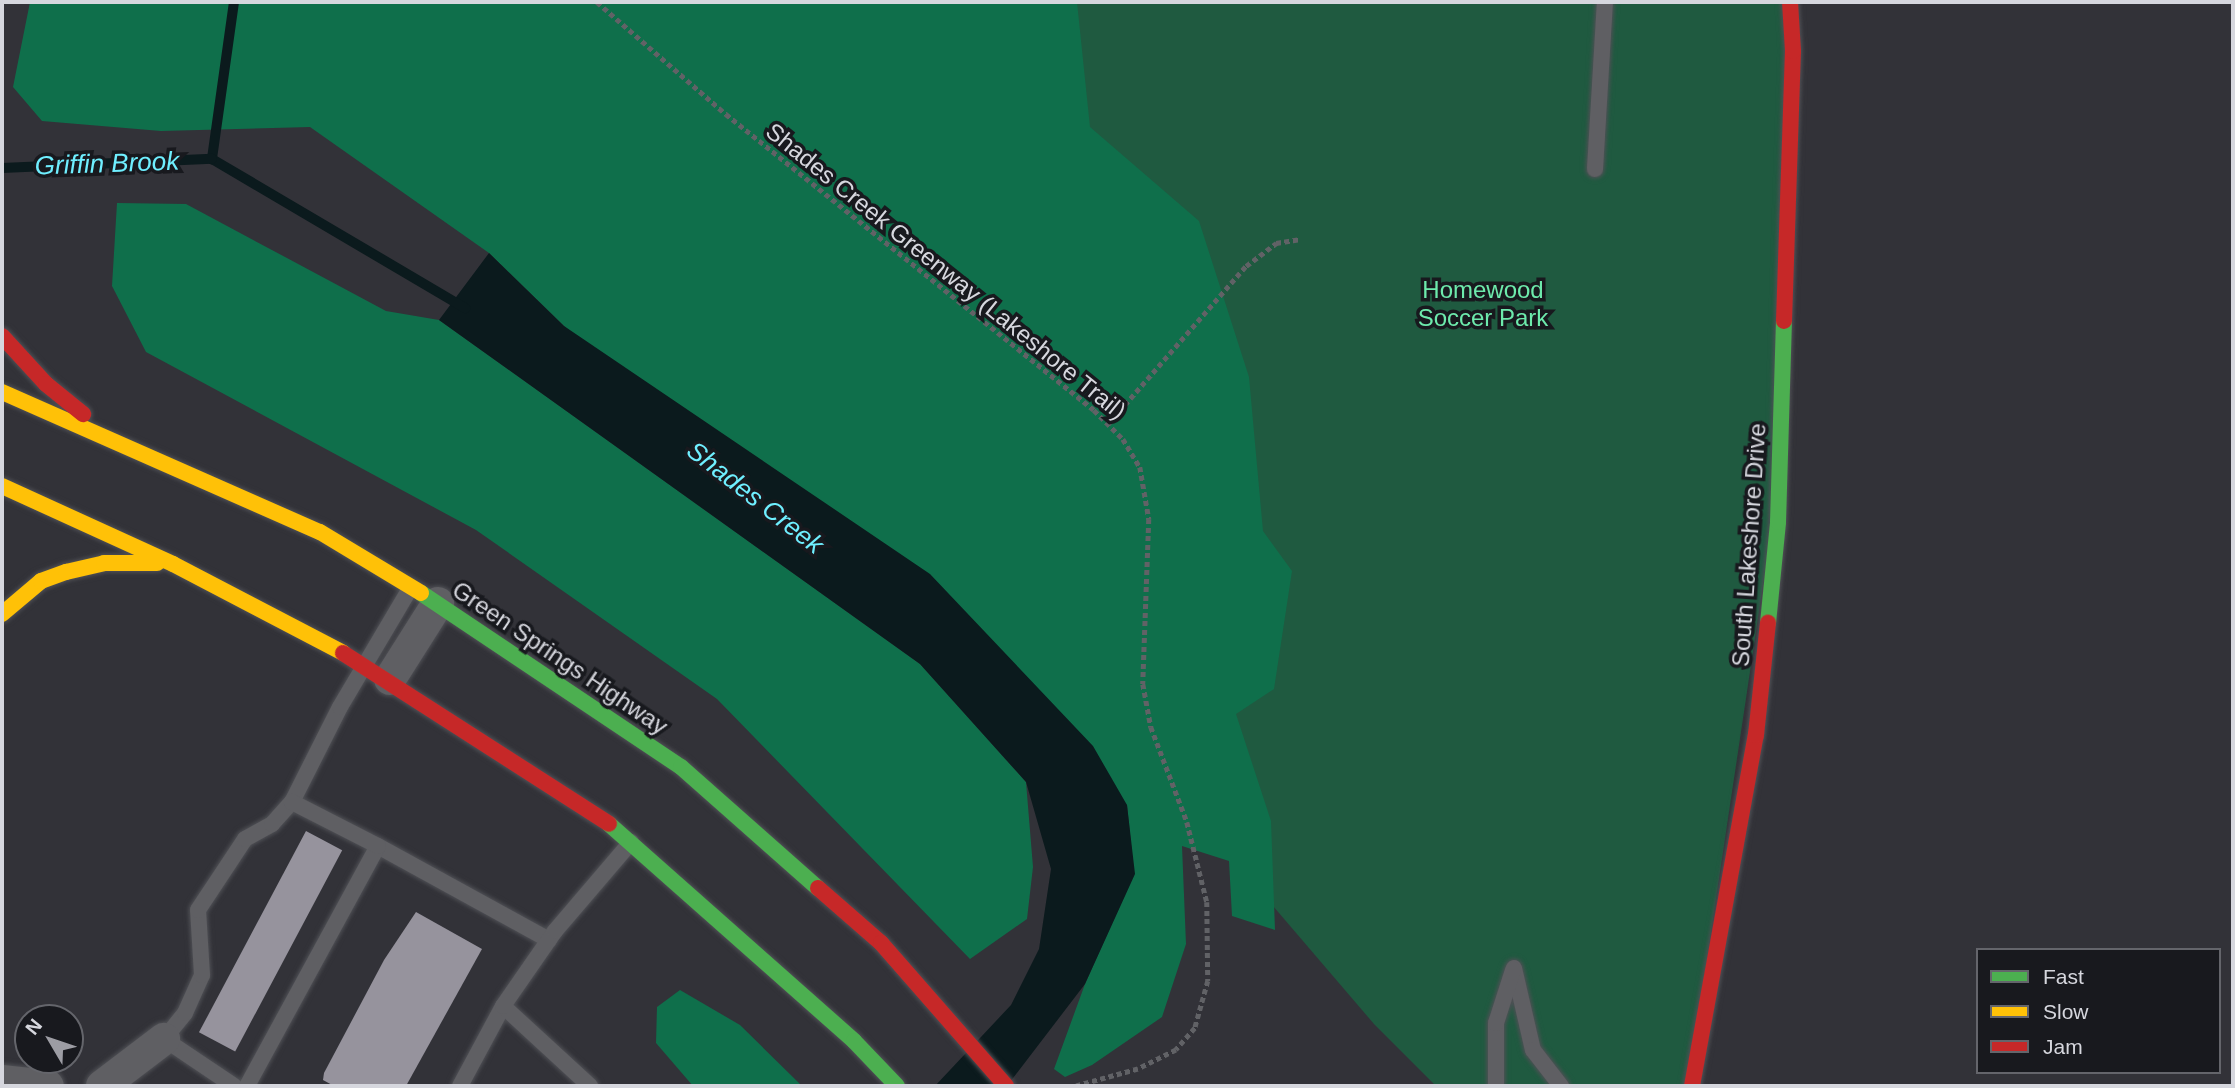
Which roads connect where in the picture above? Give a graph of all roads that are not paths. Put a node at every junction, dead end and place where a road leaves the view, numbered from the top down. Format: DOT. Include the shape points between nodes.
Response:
graph roads {
  1 [pos="1605,2"];
  2 [pos="1790,2"];
  3 [pos="1595,169"];
  4 [pos="2,336"];
  5 [pos="2,393"];
  6 [pos="117,442"];
  7 [pos="2,486"];
  8 [pos="173,564"];
  9 [pos="411,587"];
  10 [pos="438,603"];
  11 [pos="2,614"];
  12 [pos="378,671"];
  13 [pos="292,802"];
  14 [pos="631,842"];
  15 [pos="378,846"];
  16 [pos="549,940"];
  17 [pos="503,1006"];
  18 [pos="164,1039"];
  19 [pos="892,1080"];
  20 [pos="2,1082"];
  21 [pos="48,1086"];
  22 [pos="102,1086"];
  23 [pos="234,1086"];
  24 [pos="247,1086"];
  25 [pos="460,1086"];
  26 [pos="590,1086"];
  27 [pos="1006,1086"];
  28 [pos="1496,1086"];
  29 [pos="1561,1086"];
  30 [pos="1692,1086"];
  1 -- 3 [label="lane"];
  2 -- 30 [label="main road, South Lakeshore Drive" via="1793,51 1778,522 1756,734"];
  4 -- 6 [label="main road" via="46,384"];
  5 -- 6 [label="main road, Green Springs Highway"];
  6 -- 9 [label="main road, Green Springs Highway" via="320,532"];
  7 -- 8 [label="main road"];
  8 -- 11 [label="main road" via="104,563 66,572 41,581"];
  8 -- 12 [label="main road"];
  9 -- 10 [label="main road, Green Springs Highway"];
  9 -- 12 [label="lane"];
  10 -- 12 [label="street"];
  10 -- 27 [label="main road, Green Springs Highway" via="681,767 881,943"];
  12 -- 13 [label="lane"];
  12 -- 14 [label="main road"];
  13 -- 15 [label="lane"];
  13 -- 18 [label="lane" via="272,824 245,839 198,910 202,975 186,1013"];
  14 -- 16 [label="lane"];
  14 -- 19 [label="main road"];
  15 -- 16 [label="lane"];
  15 -- 24 [label="lane"];
  16 -- 17 [label="lane"];
  17 -- 25 [label="lane"];
  17 -- 26 [label="lane"];
  18 -- 22 [label="street"];
  18 -- 23 [label="lane"];
  20 -- 21 [label="street"];
  28 -- 29 [label="lane" via="1496,1023 1514,968 1533,1049"];
}
